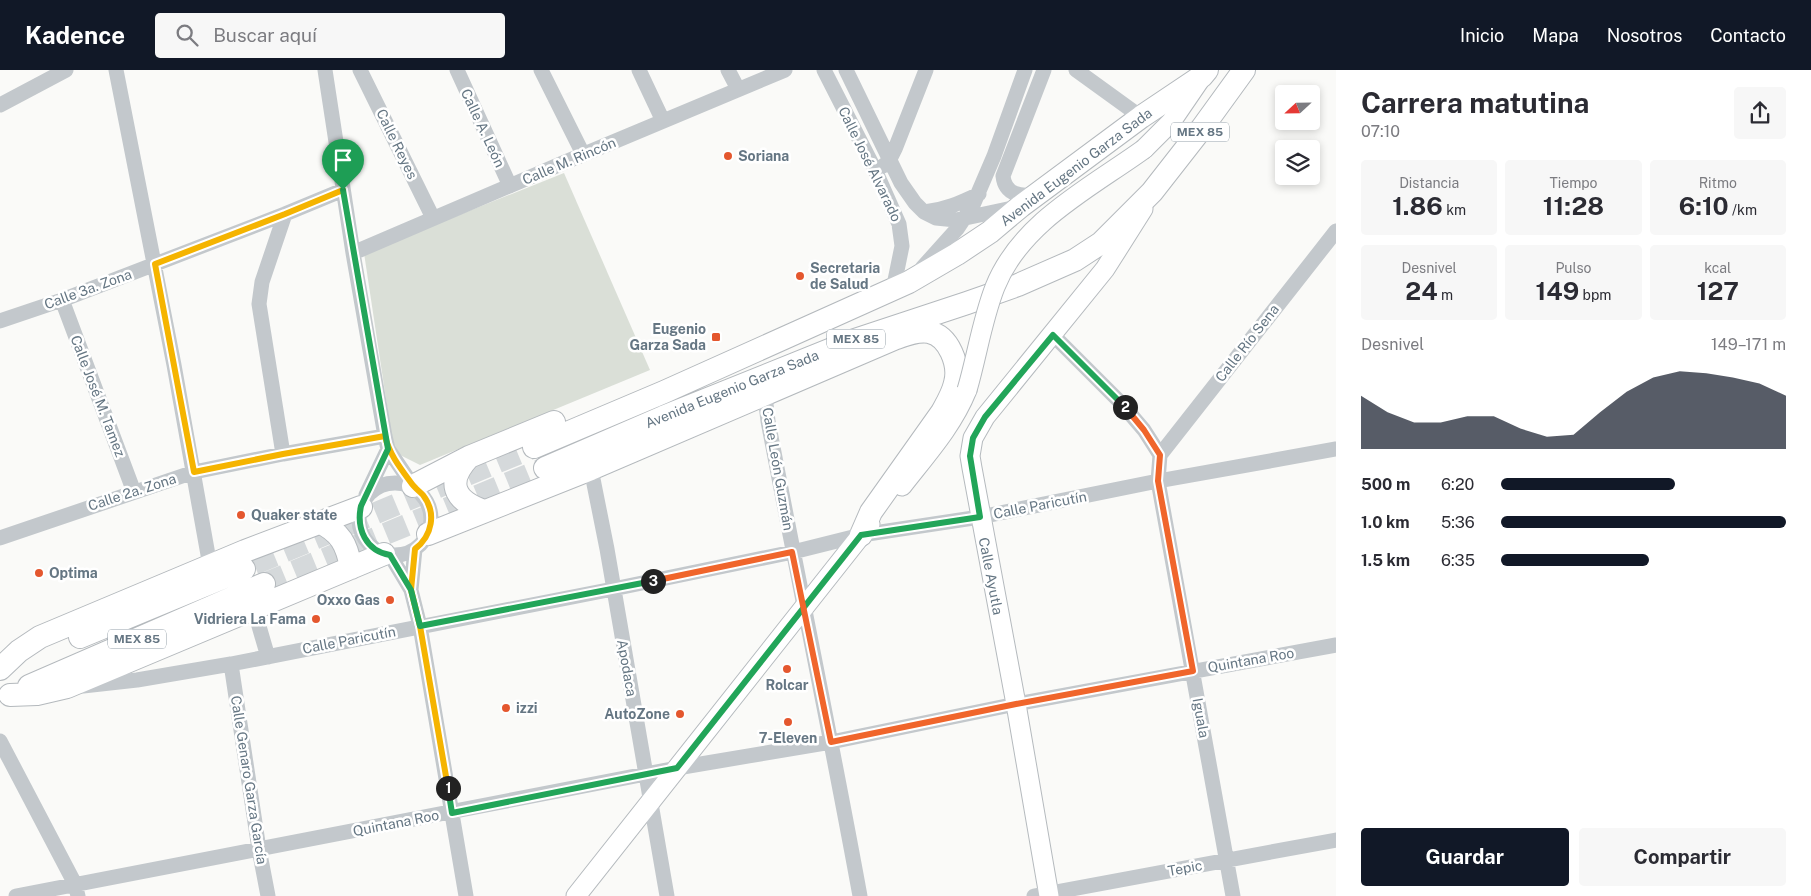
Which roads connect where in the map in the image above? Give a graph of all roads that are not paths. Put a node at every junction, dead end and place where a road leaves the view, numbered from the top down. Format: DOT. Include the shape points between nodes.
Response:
graph roads {
  1 [pos="66,70"];
  2 [pos="116,70"];
  3 [pos="325,70"];
  4 [pos="360,70"];
  5 [pos="457,70"];
  6 [pos="541,70"];
  7 [pos="639,70"];
  8 [pos="728,70"];
  9 [pos="785,70"];
  10 [pos="824,70"];
  11 [pos="846,70"];
  12 [pos="926,70"];
  13 [pos="1025,70"];
  14 [pos="1044,70"];
  15 [pos="1076,70"];
  16 [pos="1244,70"];
  17 [pos="1205,73"];
  18 [pos="738,89"];
  19 [pos="0,105"];
  20 [pos="1141,118"];
  21 [pos="663,120"];
  22 [pos="583,154"];
  23 [pos="889,160"];
  24 [pos="876,172"];
  25 [pos="510,186"];
  26 [pos="343,190"];
  27 [pos="1152,192"];
  28 [pos="979,194"];
  29 [pos="1029,200"];
  30 [pos="924,212"];
  31 [pos="285,214"];
  32 [pos="433,218"];
  33 [pos="965,218"];
  34 [pos="1336,231"];
  35 [pos="353,253"];
  36 [pos="155,264"];
  37 [pos="901,286"];
  38 [pos="62,300"];
  39 [pos="0,321"];
  40 [pos="1053,335"];
  41 [pos="852,340"];
  42 [pos="768,345"];
  43 [pos="878,346"];
  44 [pos="811,357"];
  45 [pos="770,394"];
  46 [pos="387,443"];
  47 [pos="534,447"];
  48 [pos="1336,449"];
  49 [pos="283,454"];
  50 [pos="1160,455"];
  51 [pos="469,457"];
  52 [pos="544,468"];
  53 [pos="591,469"];
  54 [pos="194,472"];
  55 [pos="1158,481"];
  56 [pos="413,486"];
  57 [pos="134,492"];
  58 [pos="362,503"];
  59 [pos="484,511"];
  60 [pos="980,517"];
  61 [pos="319,522"];
  62 [pos="861,535"];
  63 [pos="0,538"];
  64 [pos="422,542"];
  65 [pos="792,552"];
  66 [pos="387,555"];
  67 [pos="210,566"];
  68 [pos="351,568"];
  69 [pos="613,589"];
  70 [pos="411,590"];
  71 [pos="254,609"];
  72 [pos="803,609"];
  73 [pos="420,626"];
  74 [pos="1336,645"];
  75 [pos="268,656"];
  76 [pos="231,664"];
  77 [pos="0,669"];
  78 [pos="1193,671"];
  79 [pos="67,687"];
  80 [pos="5,697"];
  81 [pos="1016,704"];
  82 [pos="0,741"];
  83 [pos="831,742"];
  84 [pos="677,768"];
  85 [pos="646,774"];
  86 [pos="650,801"];
  87 [pos="452,813"];
  88 [pos="1336,840"];
  89 [pos="259,849"];
  90 [pos="1226,860"];
  91 [pos="76,890"];
  92 [pos="1044,895"];
  93 [pos="16,896"];
  94 [pos="268,896"];
  95 [pos="466,896"];
  96 [pos="576,896"];
  97 [pos="667,896"];
  98 [pos="860,896"];
  99 [pos="1233,896"];
  1 -- 19 [label="street"];
  2 -- 36 [label="street"];
  3 -- 26 [label="street"];
  4 -- 32 [label="street, Calle Reyes"];
  5 -- 25 [label="street, Calle A. León"];
  6 -- 22 [label="street"];
  7 -- 21 [label="street"];
  8 -- 18 [label="street"];
  9 -- 18 [label="street, Calle M. Rincón"];
  10 -- 24 [label="street, Calle José Alvarado"];
  11 -- 23 [label="street, Calle José Alvarado"];
  12 -- 23 [label="street"];
  13 -- 28 [label="street"];
  14 -- 29 [label="street" via="1003,176 1006,186"];
  15 -- 20 [label="street"];
  16 -- 27 [label="highway, Avenida Eugenio Garza Sada / MEX 85"];
  17 -- 20 [label="highway, Avenida Eugenio Garza Sada / MEX 85"];
  17 -- 62 [label="main road, bridge" via="1171,122 1144,149 1053,214 1018,247 995,287 967,390 957,412 944,433"];
  18 -- 21 [label="street, Calle M. Rincón"];
  20 -- 29 [label="highway, Avenida Eugenio Garza Sada / MEX 85"];
  21 -- 22 [label="street, Calle M. Rincón"];
  22 -- 25 [label="street, Calle M. Rincón"];
  23 -- 24 [label="street"];
  23 -- 30 [label="street, Calle José Alvarado" via="907,193"];
  24 -- 37 [label="street, Calle José Alvarado" via="901,233"];
  25 -- 32 [label="street, Calle M. Rincón"];
  26 -- 31 [label="street, Calle 3a. Zona"];
  26 -- 35 [label="street"];
  27 -- 40 [label="main road, Calle Ayutla" via="1105,269"];
  27 -- 41 [label="highway, Avenida Eugenio Garza Sada / MEX 85" via="1101,243 1075,260 967,304"];
  28 -- 30 [label="street" via="951,207"];
  28 -- 33 [label="street"];
  29 -- 33 [label="street, Calle José Alvarado"];
  29 -- 37 [label="highway, Avenida Eugenio Garza Sada / MEX 85" via="958,254"];
  30 -- 33 [label="street, Calle José Alvarado" via="945,220"];
  31 -- 36 [label="street, Calle 3a. Zona"];
  31 -- 49 [label="street" via="262,282 259,304"];
  32 -- 35 [label="street, Calle M. Rincón"];
  33 -- 37 [label="street"];
  34 -- 50 [label="street, Calle Río Sena"];
  35 -- 46 [label="street"];
  36 -- 38 [label="street, Calle 3a. Zona"];
  36 -- 54 [label="street"];
  37 -- 42 [label="highway, Avenida Eugenio Garza Sada / MEX 85"];
  38 -- 39 [label="street, Calle 3a. Zona"];
  38 -- 57 [label="street, Calle José M. Tamez"];
  40 -- 50 [label="street" via="1120,402"];
  40 -- 60 [label="main road, Calle Ayutla" via="985,417 973,438 970,456"];
  41 -- 43 [label="highway"];
  41 -- 44 [label="highway, Avenida Eugenio Garza Sada / MEX 85"];
  42 -- 47 [label="highway, Avenida Eugenio Garza Sada / MEX 85"];
  42 -- 51 [label="highway" via="725,353"];
  43 -- 45 [label="highway"];
  43 -- 62 [label="highway" via="913,333 930,332 945,342 957,370 942,412 871,512"];
  44 -- 45 [label="highway"];
  44 -- 52 [label="highway, Avenida Eugenio Garza Sada / MEX 85"];
  45 -- 53 [label="highway"];
  45 -- 65 [label="street, Calle León Guzmán" via="768,421"];
  46 -- 49 [label="street, Calle 2a. Zona"];
  46 -- 56 [label="street"];
  46 -- 58 [label="street"];
  48 -- 55 [label="street, Calle Paricutín"];
  49 -- 54 [label="street, Calle 2a. Zona"];
  50 -- 55 [label="street, Iguala"];
  51 -- 56 [label="highway"];
  51 -- 59 [label="highway" via="457,472 456,488 468,505"];
  53 -- 59 [label="highway"];
  53 -- 69 [label="street, Apodaca"];
  54 -- 57 [label="street, Calle 2a. Zona"];
  54 -- 67 [label="street"];
  55 -- 60 [label="street, Calle Paricutín"];
  55 -- 78 [label="street, Iguala"];
  56 -- 58 [label="street" via="387,483 377,487"];
  56 -- 64 [label="street" via="423,495 431,514 431,524"];
  57 -- 63 [label="street, Calle 2a. Zona"];
  58 -- 61 [label="highway"];
  58 -- 66 [label="street" via="359,516 364,538"];
  59 -- 64 [label="highway"];
  60 -- 62 [label="street, Calle Paricutín"];
  60 -- 81 [label="main road, Calle Ayutla"];
  61 -- 67 [label="highway"];
  61 -- 68 [label="highway" via="332,528 342,539"];
  62 -- 65 [label="street, Calle Paricutín"];
  62 -- 72 [label="main road"];
  64 -- 66 [label="street" via="403,555"];
  64 -- 70 [label="street"];
  65 -- 69 [label="street, Calle Paricutín"];
  65 -- 72 [label="street, Calle León Guzmán"];
  66 -- 68 [label="highway"];
  66 -- 70 [label="street"];
  67 -- 77 [label="highway" via="40,638"];
  68 -- 71 [label="highway"];
  69 -- 73 [label="street, Calle Paricutín"];
  69 -- 85 [label="street, Apodaca"];
  70 -- 73 [label="street"];
  71 -- 75 [label="street"];
  71 -- 79 [label="highway"];
  72 -- 83 [label="street, Calle León Guzmán"];
  72 -- 84 [label="main road"];
  73 -- 75 [label="street, Calle Paricutín"];
  73 -- 87 [label="street"];
  74 -- 78 [label="street, Quintana Roo"];
  75 -- 76 [label="street, Calle Paricutín"];
  76 -- 79 [label="street, Calle Paricutín" via="128,681"];
  76 -- 89 [label="street, Calle Genaro Garza García"];
  77 -- 80 [label="highway, MEX 85" via="259,574"];
  78 -- 81 [label="street, Quintana Roo"];
  78 -- 90 [label="street, Iguala"];
  79 -- 80 [label="highway"];
  81 -- 83 [label="street, Quintana Roo"];
  81 -- 92 [label="main road, Calle Ayutla"];
  82 -- 91 [label="street"];
  83 -- 84 [label="street, Quintana Roo"];
  83 -- 98 [label="street, Calle León Guzmán"];
  84 -- 85 [label="street, Quintana Roo"];
  84 -- 86 [label="main road"];
  85 -- 86 [label="street, Apodaca"];
  85 -- 87 [label="street, Quintana Roo"];
  86 -- 96 [label="main road"];
  86 -- 97 [label="street, Apodaca"];
  87 -- 89 [label="street, Quintana Roo"];
  87 -- 95 [label="street"];
  88 -- 90 [label="street, Tepic"];
  89 -- 91 [label="street, Quintana Roo"];
  89 -- 94 [label="street, Calle Genaro Garza García"];
  90 -- 92 [label="street, Tepic"];
  90 -- 99 [label="street, Iguala"];
  91 -- 93 [label="street, Quintana Roo"];
}
